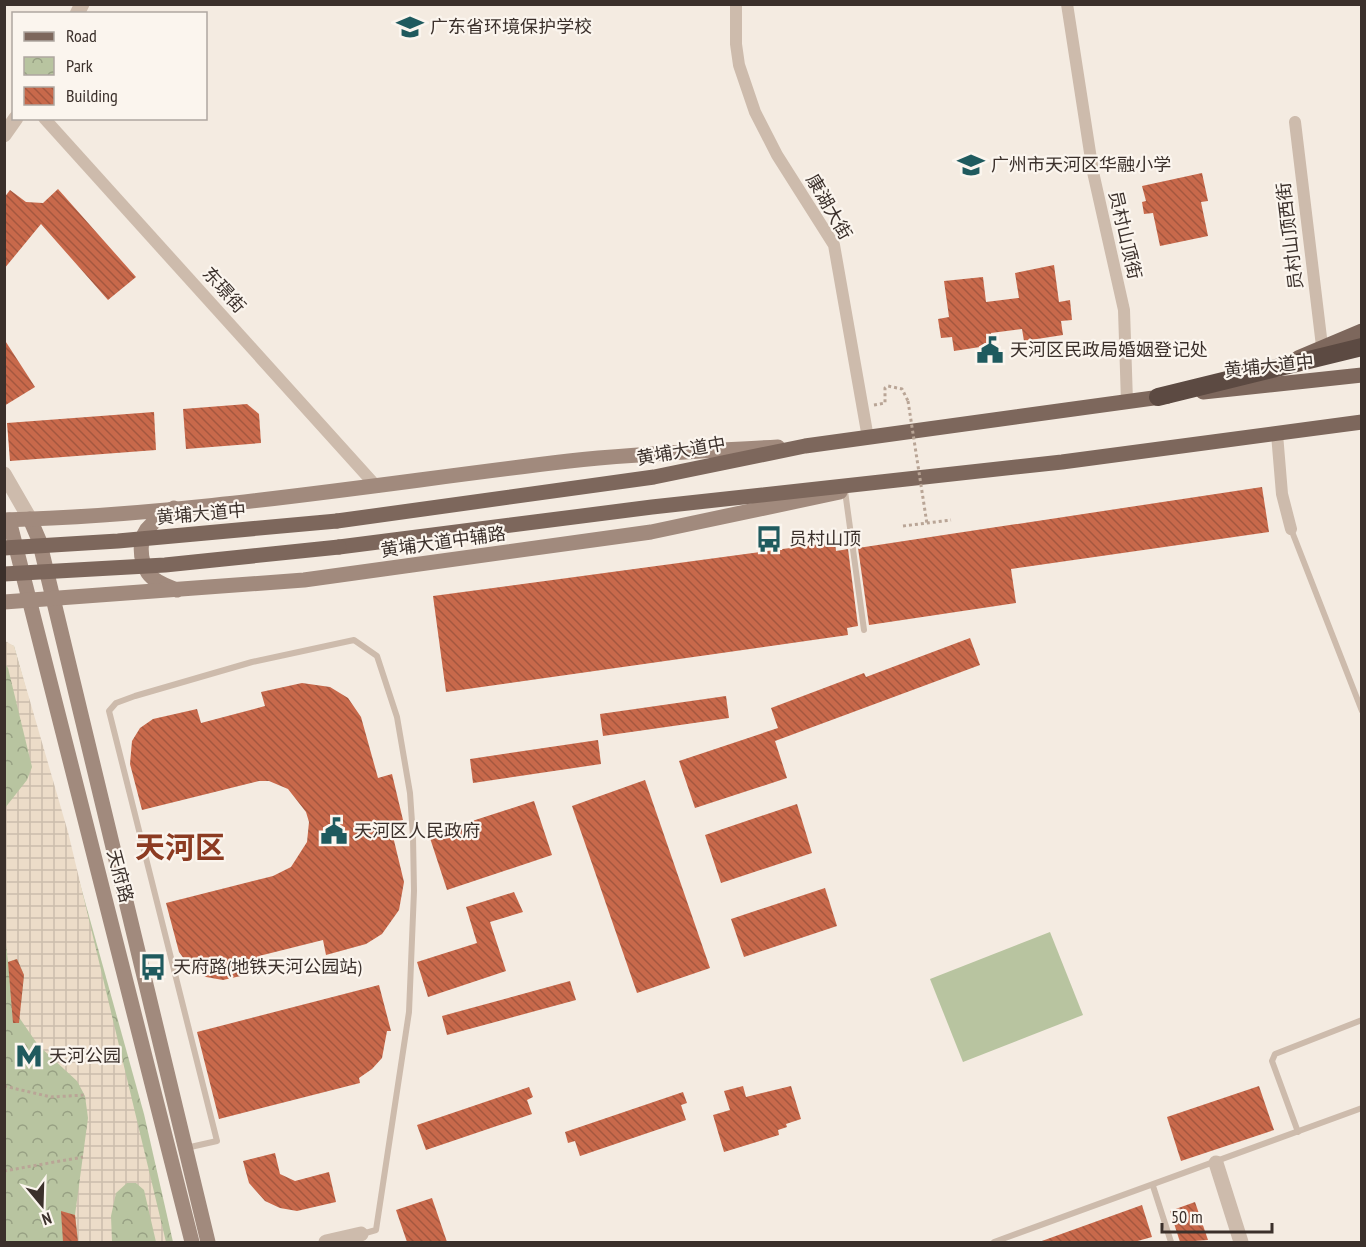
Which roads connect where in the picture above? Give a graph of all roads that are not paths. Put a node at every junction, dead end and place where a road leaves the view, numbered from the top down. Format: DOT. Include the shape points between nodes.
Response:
graph roads {
  1 [pos="736,4"];
  2 [pos="1067,4"];
  3 [pos="15,120"];
  4 [pos="46,120"];
  5 [pos="1295,122"];
  6 [pos="4,135"];
  7 [pos="1362,331"];
  8 [pos="1322,346"];
  9 [pos="1362,347"];
  10 [pos="1281,366"];
  11 [pos="1362,375"];
  12 [pos="1158,397"];
  13 [pos="1127,402"];
  14 [pos="1362,422"];
  15 [pos="1277,434"];
  16 [pos="868,438"];
  17 [pos="805,446"];
  18 [pos="4,474"];
  19 [pos="881,483"];
  20 [pos="377,487"];
  21 [pos="845,491"];
  22 [pos="174,508"];
  23 [pos="6,516"];
  24 [pos="30,519"];
  25 [pos="1291,529"];
  26 [pos="4,548"];
  27 [pos="4,574"];
  28 [pos="180,591"];
  29 [pos="53,600"];
  30 [pos="29,601"];
  31 [pos="4,602"];
  32 [pos="864,630"];
  33 [pos="1362,711"];
  34 [pos="1362,1020"];
  35 [pos="1362,1108"];
  36 [pos="1298,1132"];
  37 [pos="185,1148"];
  38 [pos="1216,1163"];
  39 [pos="1153,1186"];
  40 [pos="362,1234"];
  41 [pos="1012,1239"];
  42 [pos="192,1242"];
  43 [pos="208,1242"];
  44 [pos="326,1242"];
  45 [pos="994,1242"];
  46 [pos="1171,1242"];
  47 [pos="1241,1242"];
  1 -- 16 [label="street, 康湖大街" via="739,65 755,112 777,155 834,245"];
  2 -- 13 [label="street, 员村山顶街" via="1093,172 1124,310"];
  3 -- 6 [label="street"];
  4 -- 20 [label="street, 东璟街"];
  5 -- 8 [label="street, 员村山顶西街"];
  7 -- 8 [label="main road"];
  8 -- 10 [label="main road"];
  9 -- 10 [label="highway"];
  10 -- 12 [label="highway"];
  11 -- 12 [label="main road, 黄埔大道中"];
  12 -- 13 [label="main road, 黄埔大道中"];
  13 -- 16 [label="main road, 黄埔大道中"];
  14 -- 15 [label="main road"];
  15 -- 19 [label="main road"];
  15 -- 25 [label="street" via="1282,494"];
  16 -- 17 [label="main road, 黄埔大道中"];
  17 -- 20 [label="main road" via="624,456"];
  17 -- 26 [label="main road, 黄埔大道中, bridge" via="654,477 336,521"];
  18 -- 24 [label="street"];
  19 -- 21 [label="main road, 黄埔大道中辅路"];
  19 -- 27 [label="main road, bridge" via="630,509 339,547 165,565"];
  20 -- 22 [label="main road"];
  21 -- 28 [label="main road, 黄埔大道中辅路" via="606,539 304,580"];
  21 -- 32 [label="lane"];
  22 -- 24 [label="main road"];
  22 -- 28 [label="main road" via="150,525 141,548 148,573"];
  23 -- 24 [label="main road"];
  23 -- 30 [label="main road, 天府路"];
  24 -- 29 [label="main road, 天府路"];
  25 -- 33 [label="lane"];
  28 -- 29 [label="main road, 黄埔大道中辅路"];
  29 -- 30 [label="main road, 黄埔大道中辅路"];
  29 -- 37 [label="main road, 天府路"];
  30 -- 31 [label="main road, 黄埔大道中辅路"];
  30 -- 42 [label="main road, 天府路"];
  34 -- 36 [label="lane" via="1275,1054 1272,1061"];
  35 -- 36 [label="lane"];
  36 -- 38 [label="lane"];
  37 -- 40 [label="lane" via="217,1141 109,711 117,703 252,662 354,640 377,656 397,717 410,793 414,891 409,1012 388,1152 376,1230"];
  37 -- 43 [label="main road, 天府路"];
  38 -- 39 [label="lane"];
  38 -- 47 [label="street"];
  39 -- 41 [label="lane"];
  39 -- 46 [label="lane"];
  40 -- 44 [label="street"];
  41 -- 45 [label="lane"];
}
